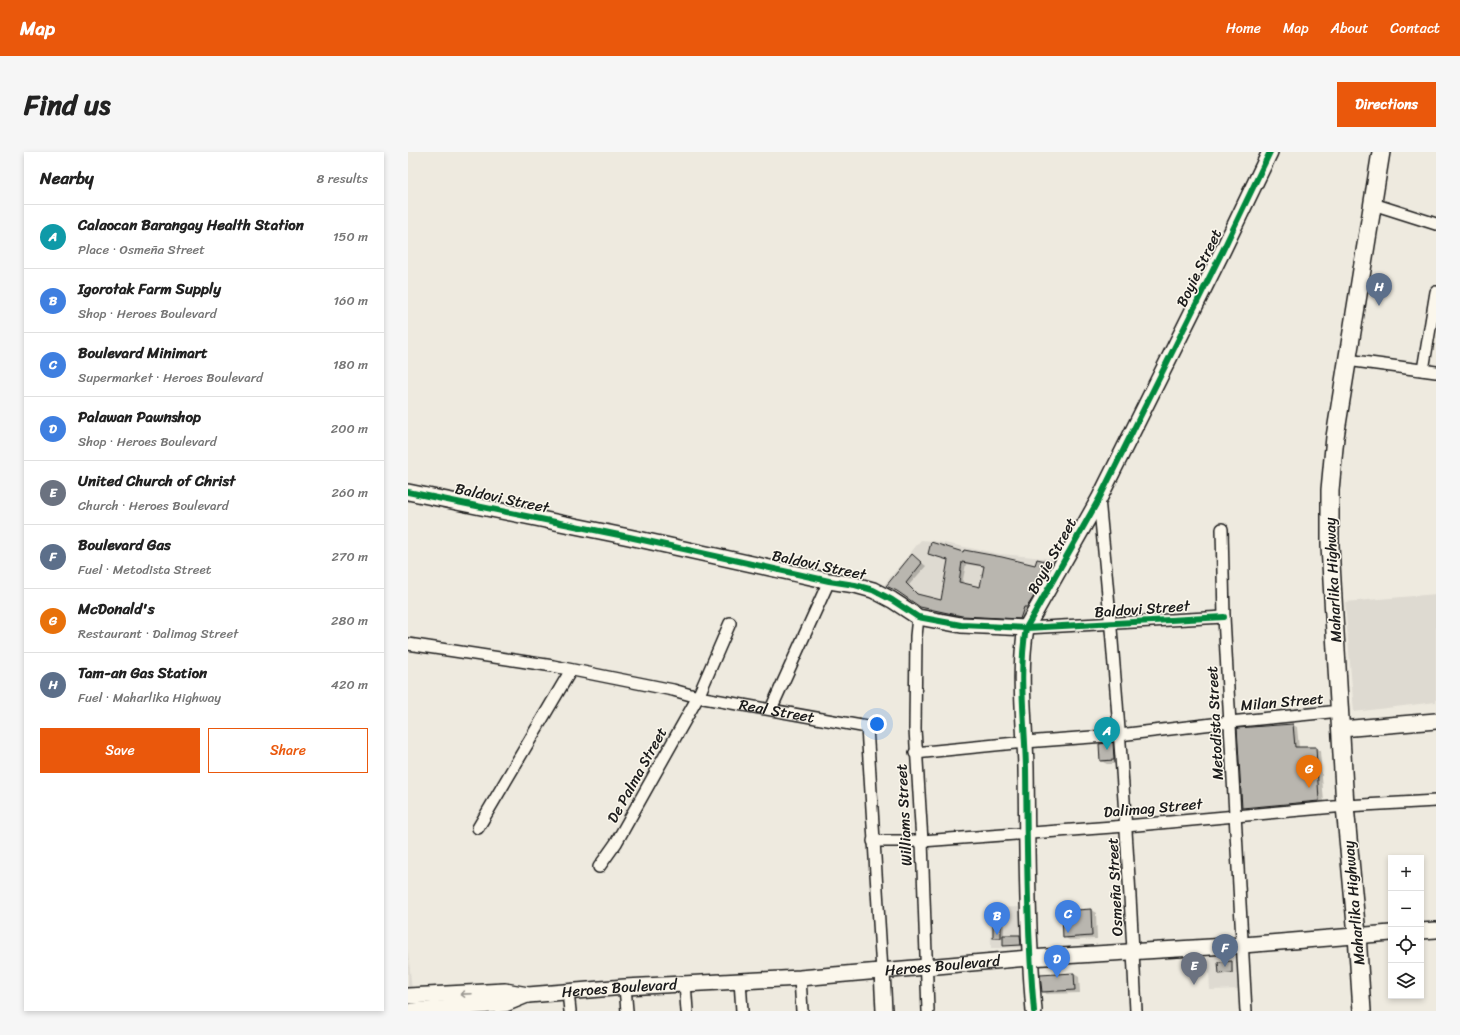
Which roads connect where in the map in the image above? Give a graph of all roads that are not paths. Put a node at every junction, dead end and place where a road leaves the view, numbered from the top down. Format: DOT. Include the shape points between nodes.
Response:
graph roads {
  1 [pos="1270,152"];
  2 [pos="1381,152"];
  3 [pos="1373,204"];
  4 [pos="1436,224"];
  5 [pos="1436,292"];
  6 [pos="1347,360"];
  7 [pos="1423,370"];
  8 [pos="1436,372"];
  9 [pos="408,492"];
  10 [pos="1099,499"];
  11 [pos="1222,529"];
  12 [pos="829,581"];
  13 [pos="918,617"];
  14 [pos="1224,617"];
  15 [pos="730,623"];
  16 [pos="1111,624"];
  17 [pos="1026,628"];
  18 [pos="408,644"];
  19 [pos="571,670"];
  20 [pos="698,697"];
  21 [pos="771,709"];
  22 [pos="1340,711"];
  23 [pos="1436,721"];
  24 [pos="1230,722"];
  25 [pos="1341,729"];
  26 [pos="1119,735"];
  27 [pos="1025,742"];
  28 [pos="916,754"];
  29 [pos="1436,801"];
  30 [pos="1345,806"];
  31 [pos="1235,816"];
  32 [pos="1126,826"];
  33 [pos="478,828"];
  34 [pos="1027,833"];
  35 [pos="873,841"];
  36 [pos="922,841"];
  37 [pos="599,866"];
  38 [pos="1436,930"];
  39 [pos="1424,931"];
  40 [pos="1388,933"];
  41 [pos="1357,935"];
  42 [pos="1243,945"];
  43 [pos="1134,952"];
  44 [pos="1029,958"];
  45 [pos="926,967"];
  46 [pos="882,971"];
  47 [pos="800,978"];
  48 [pos="740,981"];
  49 [pos="685,983"];
  50 [pos="625,987"];
  51 [pos="568,992"];
  52 [pos="410,996"];
  53 [pos="505,1002"];
  54 [pos="412,1011"];
  55 [pos="570,1011"];
  56 [pos="627,1011"];
  57 [pos="687,1011"];
  58 [pos="742,1011"];
  59 [pos="802,1011"];
  60 [pos="884,1011"];
  61 [pos="928,1011"];
  62 [pos="1034,1011"];
  63 [pos="1136,1011"];
  64 [pos="1246,1011"];
  65 [pos="1362,1011"];
  1 -- 10 [label="street, Boyie Street"];
  2 -- 3 [label="main road, Maharlika Highway"];
  3 -- 4 [label="street"];
  3 -- 6 [label="main road, Maharlika Highway"];
  5 -- 7 [label="street"];
  6 -- 7 [label="street"];
  6 -- 22 [label="main road, Maharlika Highway" via="1330,490 1330,546"];
  7 -- 8 [label="street"];
  9 -- 12 [label="street, Baldovi Street"];
  10 -- 16 [label="street, Osmeña Street"];
  10 -- 17 [label="street, Boyie Street"];
  11 -- 14 [label="street, Metodista Street"];
  12 -- 13 [label="street, Baldovi Street" via="873,590"];
  12 -- 21 [label="street"];
  13 -- 17 [label="street, Baldovi Street" via="961,624"];
  13 -- 28 [label="street, Williams Street"];
  14 -- 16 [label="street, Baldovi Street"];
  14 -- 24 [label="street, Metodista Street"];
  15 -- 20 [label="street, De Palma Street"];
  16 -- 17 [label="street, Baldovi Street"];
  16 -- 26 [label="street, Osmeña Street"];
  17 -- 27 [label="street, Boyie Street" via="1022,665"];
  18 -- 19 [label="street, Real Street"];
  19 -- 20 [label="street, Real Street"];
  19 -- 33 [label="street"];
  20 -- 21 [label="street, Real Street"];
  20 -- 37 [label="street, De Palma Street" via="616,843"];
  21 -- 35 [label="street, Real Street" via="867,727"];
  22 -- 24 [label="street, Milan Street"];
  22 -- 25 [label="main road, Maharlika Highway"];
  23 -- 25 [label="street"];
  24 -- 26 [label="street, Milan Street"];
  24 -- 31 [label="street, Metodista Street"];
  25 -- 30 [label="main road, Maharlika Highway"];
  26 -- 27 [label="street, Milan Street"];
  26 -- 32 [label="street, Osmeña Street"];
  27 -- 28 [label="street, Milan Street"];
  27 -- 34 [label="street, Boyie Street"];
  28 -- 36 [label="street, Williams Street"];
  29 -- 30 [label="street, Dalimag Street"];
  30 -- 31 [label="street, Dalimag Street"];
  30 -- 41 [label="main road, Maharlika Highway"];
  31 -- 32 [label="street, Dalimag Street"];
  31 -- 42 [label="street, Metodista Street"];
  32 -- 34 [label="street, Dalimag Street"];
  32 -- 43 [label="street, Osmeña Street"];
  34 -- 36 [label="street, Dalimag Street"];
  34 -- 44 [label="street, Boyie Street"];
  35 -- 36 [label="street, Dalimag Street"];
  35 -- 46 [label="street, Real Street"];
  36 -- 45 [label="street, Williams Street"];
  38 -- 39 [label="street"];
  40 -- 41 [label="street, Heroes Boulevard"];
  41 -- 42 [label="street, Heroes Boulevard"];
  41 -- 65 [label="main road, Maharlika Highway"];
  42 -- 43 [label="street, Heroes Boulevard"];
  42 -- 64 [label="street, Metodista Street"];
  43 -- 44 [label="street, Heroes Boulevard"];
  43 -- 63 [label="street, Osmeña Street"];
  44 -- 45 [label="street, Heroes Boulevard"];
  44 -- 62 [label="street, Boyie Street"];
  45 -- 46 [label="street, Heroes Boulevard"];
  45 -- 61 [label="street, Williams Street"];
  46 -- 47 [label="street, Heroes Boulevard"];
  46 -- 60 [label="street, Real Street"];
  47 -- 48 [label="street, Heroes Boulevard"];
  47 -- 59 [label="street"];
  48 -- 49 [label="street, Heroes Boulevard"];
  48 -- 58 [label="street"];
  49 -- 50 [label="street, Heroes Boulevard"];
  49 -- 57 [label="street"];
  50 -- 51 [label="street, Heroes Boulevard"];
  50 -- 56 [label="street"];
  51 -- 53 [label="street, Heroes Boulevard" via="528,995"];
  51 -- 55 [label="street"];
  53 -- 52 [label="street, Heroes Boulevard, one-way"];
  52 -- 54 [label="street"];
  53 -- 54 [label="street, Heroes Boulevard"];
}
